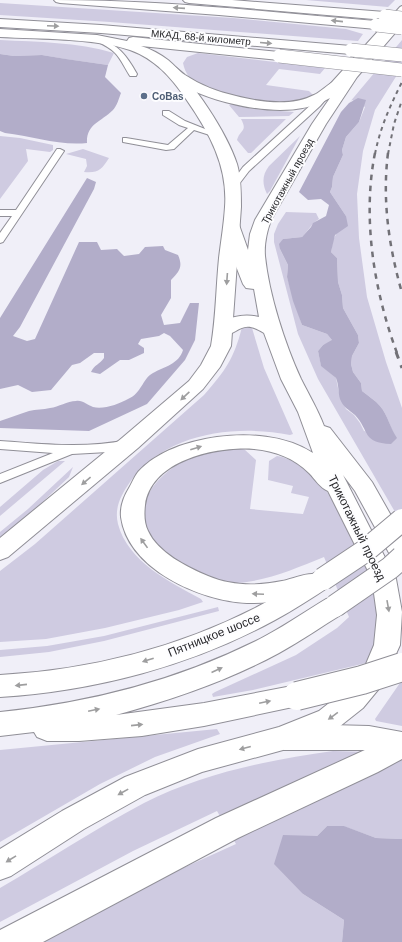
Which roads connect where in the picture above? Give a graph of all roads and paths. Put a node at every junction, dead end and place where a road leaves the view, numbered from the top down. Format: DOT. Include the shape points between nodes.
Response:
graph roads {
  1 [pos="60,0"];
  2 [pos="192,0"];
  3 [pos="402,8"];
  4 [pos="402,18"];
  5 [pos="0,23"];
  6 [pos="402,28"];
  7 [pos="0,33"];
  8 [pos="82,38"];
  9 [pos="98,40"];
  10 [pos="402,55"];
  11 [pos="169,68"];
  12 [pos="402,70"];
  13 [pos="133,74"];
  14 [pos="352,75"];
  15 [pos="323,96"];
  16 [pos="166,113"];
  17 [pos="193,127"];
  18 [pos="216,135"];
  19 [pos="126,140"];
  20 [pos="60,152"];
  21 [pos="233,186"];
  22 [pos="0,213"];
  23 [pos="18,213"];
  24 [pos="232,226"];
  25 [pos="0,240"];
  26 [pos="271,323"];
  27 [pos="223,332"];
  28 [pos="308,412"];
  29 [pos="130,444"];
  30 [pos="0,445"];
  31 [pos="70,450"];
  32 [pos="0,479"];
  33 [pos="347,507"];
  34 [pos="402,520"];
  35 [pos="0,552"];
  36 [pos="402,557"];
  37 [pos="323,580"];
  38 [pos="402,667"];
  39 [pos="0,686"];
  40 [pos="0,726"];
  41 [pos="283,738"];
  42 [pos="402,745"];
  43 [pos="0,866"];
  44 [pos="10,942"];
  6 -- 1 [label="main road, one-way, bridge" via="219,11"];
  2 -- 4 [label="main road, bridge"];
  3 -- 15 [label="lane"];
  4 -- 14 [label="main road, Трикотажный проезд"];
  5 -- 10 [label="main road, МКАД, 68-й километр, one-way, bridge" via="102,29"];
  7 -- 8 [label="main road"];
  8 -- 9 [label="main road"];
  8 -- 12 [label="main road, bridge"];
  9 -- 11 [label="main road" via="142,50"];
  9 -- 13 [label="lane" via="121,52"];
  11 -- 15 [label="main road" via="200,89 219,97 248,103 285,105 309,102"];
  11 -- 18 [label="main road"];
  14 -- 15 [label="main road"];
  14 -- 26 [label="main road, Трикотажный проезд" via="318,124 263,220 258,234 256,255"];
  15 -- 21 [label="lane" via="246,169"];
  16 -- 17 [label="lane"];
  17 -- 18 [label="lane"];
  17 -- 19 [label="lane" via="171,147 166,148"];
  18 -- 21 [label="main road" via="230,167"];
  20 -- 23 [label="lane"];
  21 -- 24 [label="main road"];
  22 -- 23 [label="lane"];
  23 -- 25 [label="lane"];
  24 -- 26 [label="main road" via="250,281"];
  24 -- 27 [label="main road, one-way"];
  26 -- 27 [label="main road" via="249,320 234,323"];
  26 -- 28 [label="main road, Трикотажный проезд" via="291,379"];
  27 -- 29 [label="main road, one-way" via="221,346 196,385"];
  28 -- 33 [label="main road, Трикотажный проезд"];
  28 -- 36 [label="main road, Трикотажный проезд" via="364,487"];
  29 -- 31 [label="lane"];
  29 -- 35 [label="main road, one-way"];
  30 -- 31 [label="lane"];
  31 -- 32 [label="lane"];
  37 -- 33 [label="main road, one-way" via="286,591 265,594 210,587 178,573 160,562 143,543 134,526 132,510 136,495 143,482 157,467 176,455 226,442 254,442 295,452 314,464"];
  33 -- 41 [label="main road, Трикотажный проезд, one-way" via="384,579 390,615 387,645 373,677 354,700 329,719"];
  34 -- 37 [label="main road, Пятницкое шоссе, bridge" via="365,551"];
  40 -- 36 [label="main road, one-way, bridge" via="100,708 152,694 205,675 269,647 335,606"];
  37 -- 39 [label="main road, Пятницкое шоссе, one-way" via="258,618 194,645 132,665 66,680"];
  40 -- 38 [label="main road, one-way, bridge" via="97,729 180,720 297,696"];
  41 -- 42 [label="main road" via="369,738"];
  41 -- 43 [label="main road, one-way" via="198,761 135,786 73,820"];
  42 -- 44 [label="main road" via="227,828"];
}
